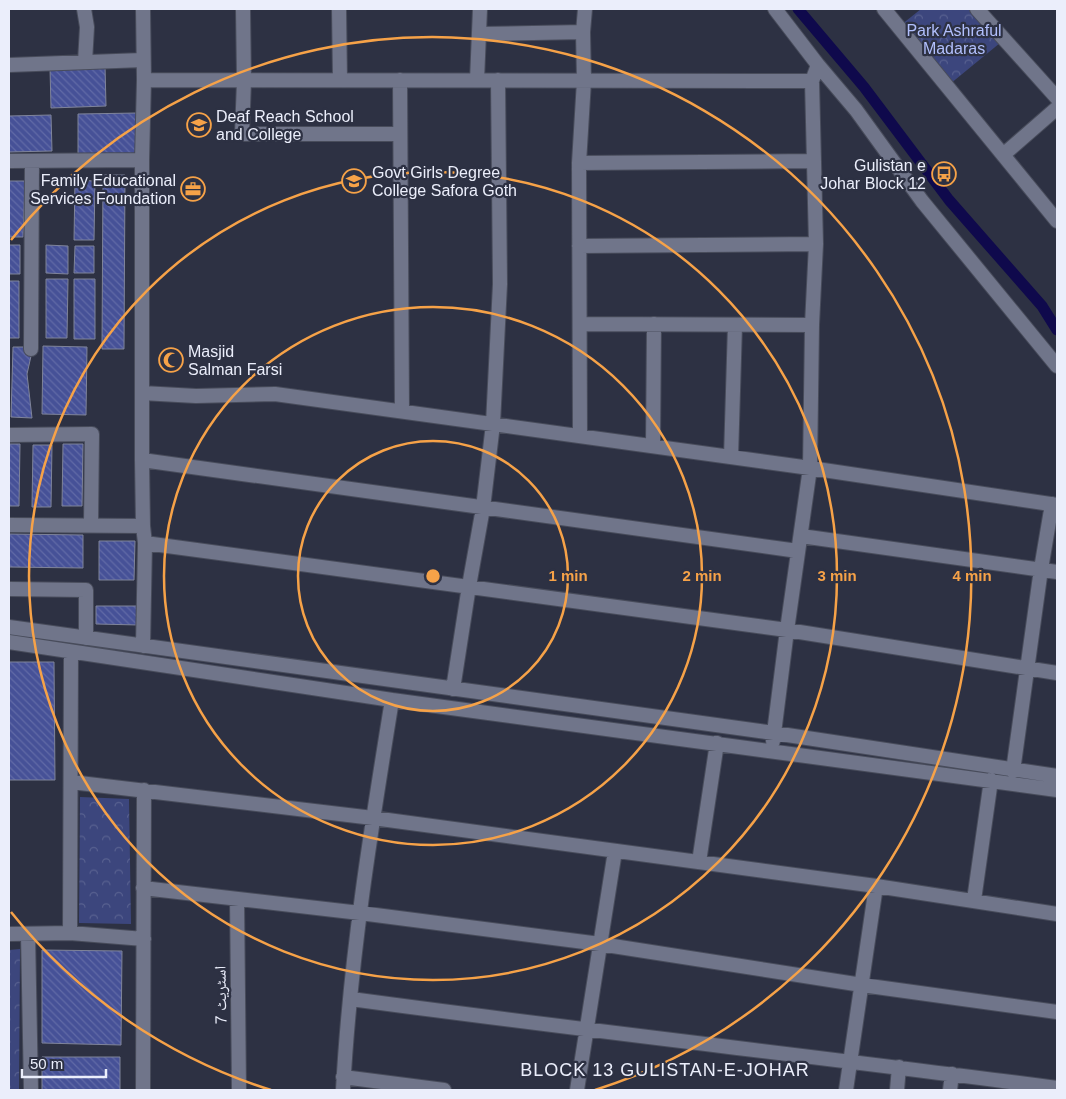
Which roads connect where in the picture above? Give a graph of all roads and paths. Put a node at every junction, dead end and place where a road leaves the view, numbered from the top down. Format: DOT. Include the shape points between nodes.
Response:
graph roads {
  1 [pos="84,9"];
  2 [pos="143,9"];
  3 [pos="243,9"];
  4 [pos="339,9"];
  5 [pos="480,9"];
  6 [pos="585,9"];
  7 [pos="775,9"];
  8 [pos="884,9"];
  9 [pos="976,9"];
  10 [pos="583,32"];
  11 [pos="479,34"];
  12 [pos="143,60"];
  13 [pos="85,62"];
  14 [pos="9,65"];
  15 [pos="818,65"];
  16 [pos="144,80"];
  17 [pos="340,80"];
  18 [pos="400,80"];
  19 [pos="477,80"];
  20 [pos="498,80"];
  21 [pos="244,81"];
  22 [pos="584,81"];
  23 [pos="812,81"];
  24 [pos="1057,98"];
  25 [pos="1057,108"];
  26 [pos="400,134"];
  27 [pos="1003,155"];
  28 [pos="142,160"];
  29 [pos="9,161"];
  30 [pos="32,161"];
  31 [pos="814,161"];
  32 [pos="579,163"];
  33 [pos="1057,221"];
  34 [pos="816,244"];
  35 [pos="579,246"];
  36 [pos="580,324"];
  37 [pos="654,324"];
  38 [pos="735,325"];
  39 [pos="812,325"];
  40 [pos="31,349"];
  41 [pos="1057,366"];
  42 [pos="142,393"];
  43 [pos="402,410"];
  44 [pos="493,424"];
  45 [pos="9,434"];
  46 [pos="580,436"];
  47 [pos="653,446"];
  48 [pos="731,457"];
  49 [pos="142,460"];
  50 [pos="810,468"];
  51 [pos="1055,504"];
  52 [pos="483,508"];
  53 [pos="9,525"];
  54 [pos="91,525"];
  55 [pos="143,526"];
  56 [pos="801,536"];
  57 [pos="145,543"];
  58 [pos="798,551"];
  59 [pos="1041,569"];
  60 [pos="1057,572"];
  61 [pos="469,586"];
  62 [pos="9,589"];
  63 [pos="9,627"];
  64 [pos="787,630"];
  65 [pos="86,638"];
  66 [pos="9,642"];
  67 [pos="143,646"];
  68 [pos="71,652"];
  69 [pos="1027,669"];
  70 [pos="1057,673"];
  71 [pos="453,689"];
  72 [pos="514,698"];
  73 [pos="392,700"];
  74 [pos="512,716"];
  75 [pos="774,733"];
  76 [pos="717,743"];
  77 [pos="772,751"];
  78 [pos="1013,770"];
  79 [pos="1057,776"];
  80 [pos="991,780"];
  81 [pos="71,782"];
  82 [pos="144,790"];
  83 [pos="1057,790"];
  84 [pos="372,818"];
  85 [pos="615,851"];
  86 [pos="699,862"];
  87 [pos="876,886"];
  88 [pos="143,888"];
  89 [pos="237,899"];
  90 [pos="974,900"];
  91 [pos="360,913"];
  92 [pos="1057,914"];
  93 [pos="70,933"];
  94 [pos="9,934"];
  95 [pos="28,934"];
  96 [pos="144,939"];
  97 [pos="600,944"];
  98 [pos="862,985"];
  99 [pos="351,999"];
  100 [pos="1057,1012"];
  101 [pos="586,1031"];
  102 [pos="850,1061"];
  103 [pos="899,1067"];
  104 [pos="952,1074"];
  105 [pos="343,1084"];
  106 [pos="1001,1085"];
  107 [pos="1057,1088"];
  108 [pos="31,1090"];
  109 [pos="143,1090"];
  110 [pos="239,1090"];
  111 [pos="436,1090"];
  112 [pos="577,1090"];
  113 [pos="846,1090"];
  114 [pos="897,1090"];
  115 [pos="950,1090"];
  1 -- 13 [label="street" via="87,27"];
  2 -- 12 [label="street"];
  3 -- 21 [label="street"];
  4 -- 17 [label="street"];
  5 -- 11 [label="street"];
  6 -- 10 [label="street"];
  7 -- 15 [label="street"];
  8 -- 27 [label="street"];
  9 -- 24 [label="street"];
  10 -- 11 [label="street"];
  10 -- 22 [label="street"];
  11 -- 19 [label="street"];
  12 -- 13 [label="street"];
  12 -- 16 [label="street"];
  13 -- 14 [label="street"];
  15 -- 23 [label="street"];
  15 -- 41 [label="street" via="856,110 922,201"];
  16 -- 21 [label="street"];
  16 -- 28 [label="street"];
  17 -- 18 [label="street"];
  17 -- 21 [label="street"];
  18 -- 19 [label="street"];
  18 -- 26 [label="street"];
  19 -- 20 [label="street"];
  20 -- 22 [label="street"];
  20 -- 44 [label="street" via="500,284"];
  21 -- 26 [label="street" via="242,134"];
  22 -- 23 [label="street"];
  22 -- 32 [label="street"];
  23 -- 31 [label="street"];
  25 -- 27 [label="street"];
  26 -- 43 [label="street"];
  27 -- 33 [label="street"];
  28 -- 30 [label="street"];
  28 -- 42 [label="street"];
  29 -- 30 [label="street"];
  30 -- 40 [label="street"];
  31 -- 32 [label="street"];
  31 -- 34 [label="street"];
  32 -- 35 [label="street"];
  34 -- 35 [label="street"];
  34 -- 39 [label="street"];
  35 -- 36 [label="street"];
  36 -- 37 [label="street"];
  36 -- 46 [label="street"];
  37 -- 38 [label="street"];
  37 -- 47 [label="street"];
  38 -- 39 [label="street"];
  38 -- 48 [label="street"];
  39 -- 50 [label="street"];
  42 -- 43 [label="street" via="196,396 275,394"];
  42 -- 49 [label="street"];
  43 -- 44 [label="street"];
  44 -- 46 [label="street"];
  44 -- 52 [label="street"];
  45 -- 54 [label="street" via="92,434"];
  46 -- 47 [label="street"];
  47 -- 48 [label="street"];
  48 -- 50 [label="street"];
  49 -- 52 [label="street"];
  49 -- 55 [label="street"];
  50 -- 51 [label="street"];
  50 -- 56 [label="street"];
  51 -- 59 [label="street"];
  52 -- 58 [label="street"];
  52 -- 61 [label="street"];
  53 -- 54 [label="street"];
  54 -- 55 [label="street"];
  55 -- 57 [label="street"];
  56 -- 58 [label="street"];
  56 -- 59 [label="street"];
  57 -- 61 [label="street"];
  57 -- 67 [label="street"];
  58 -- 64 [label="street"];
  59 -- 60 [label="street"];
  59 -- 69 [label="street"];
  61 -- 64 [label="street"];
  61 -- 71 [label="street"];
  62 -- 65 [label="street" via="86,590"];
  63 -- 65 [label="street"];
  64 -- 69 [label="street"];
  64 -- 75 [label="street"];
  65 -- 67 [label="street"];
  66 -- 68 [label="street"];
  67 -- 71 [label="street"];
  68 -- 73 [label="street"];
  68 -- 81 [label="street"];
  69 -- 70 [label="street"];
  69 -- 78 [label="street"];
  71 -- 72 [label="street"];
  72 -- 74 [label="street"];
  72 -- 75 [label="street"];
  73 -- 74 [label="street"];
  73 -- 84 [label="street"];
  74 -- 76 [label="street"];
  75 -- 77 [label="street"];
  75 -- 78 [label="street"];
  76 -- 77 [label="street"];
  76 -- 86 [label="street"];
  77 -- 80 [label="street"];
  78 -- 79 [label="street"];
  80 -- 83 [label="street"];
  80 -- 90 [label="street"];
  81 -- 82 [label="street"];
  81 -- 93 [label="street"];
  82 -- 84 [label="street"];
  82 -- 88 [label="street"];
  84 -- 85 [label="street"];
  84 -- 91 [label="street"];
  85 -- 86 [label="street"];
  85 -- 97 [label="street"];
  86 -- 87 [label="street"];
  87 -- 90 [label="street"];
  87 -- 98 [label="street"];
  88 -- 89 [label="street"];
  88 -- 96 [label="street"];
  89 -- 91 [label="street"];
  89 -- 110 [label="street, اسٹریٹ 7"];
  90 -- 92 [label="street"];
  91 -- 97 [label="street"];
  91 -- 99 [label="street"];
  93 -- 95 [label="street"];
  93 -- 96 [label="street"];
  94 -- 95 [label="street"];
  95 -- 108 [label="street"];
  96 -- 109 [label="street"];
  97 -- 98 [label="street"];
  97 -- 101 [label="street"];
  98 -- 100 [label="street"];
  98 -- 102 [label="street"];
  99 -- 101 [label="street"];
  99 -- 105 [label="street"];
  101 -- 102 [label="street"];
  101 -- 112 [label="street"];
  102 -- 103 [label="street"];
  102 -- 113 [label="street"];
  103 -- 104 [label="street"];
  103 -- 114 [label="street"];
  104 -- 106 [label="street"];
  104 -- 115 [label="street"];
  105 -- 111 [label="street"];
  106 -- 107 [label="street"];
}
